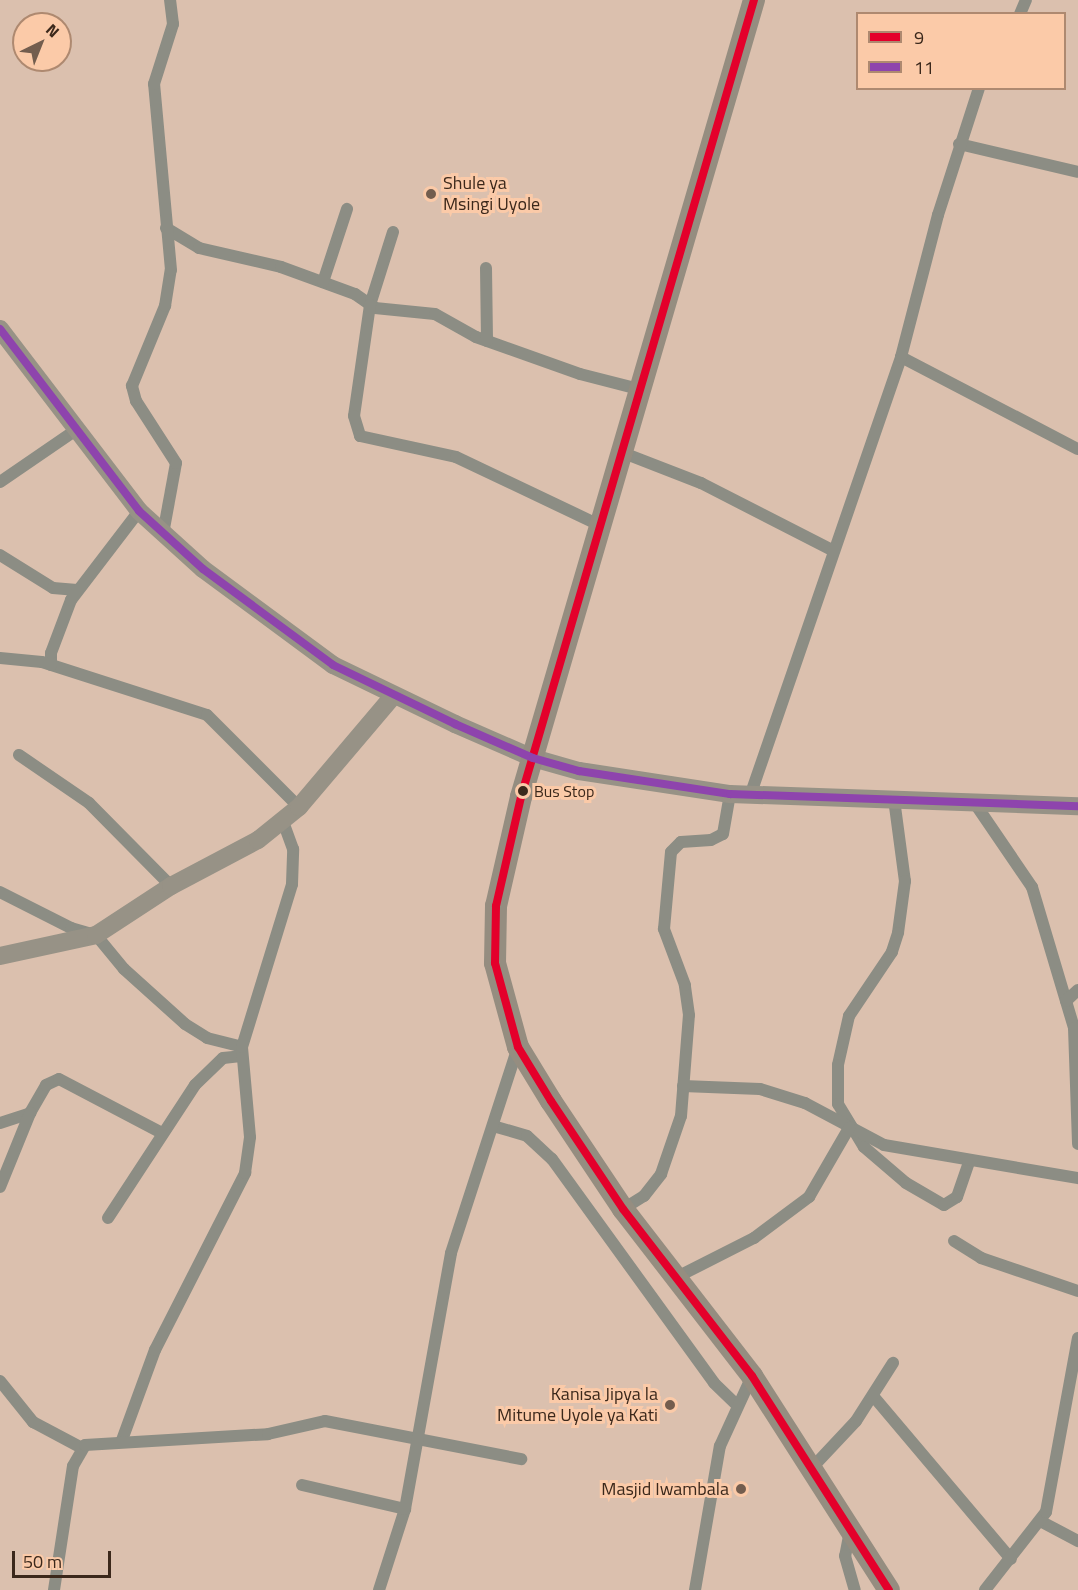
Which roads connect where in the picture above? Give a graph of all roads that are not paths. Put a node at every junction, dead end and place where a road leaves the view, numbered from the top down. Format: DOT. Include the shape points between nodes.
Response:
graph roads {
  1 [pos="170,0"];
  2 [pos="754,0"];
  3 [pos="978,90"];
  4 [pos="959,144"];
  5 [pos="1078,172"];
  6 [pos="347,209"];
  7 [pos="165,227"];
  8 [pos="393,232"];
  9 [pos="486,268"];
  10 [pos="323,282"];
  11 [pos="370,305"];
  12 [pos="0,329"];
  13 [pos="487,341"];
  14 [pos="901,357"];
  15 [pos="639,389"];
  16 [pos="76,430"];
  17 [pos="1078,449"];
  18 [pos="621,452"];
  19 [pos="0,482"];
  20 [pos="139,511"];
  21 [pos="602,526"];
  22 [pos="163,534"];
  23 [pos="834,551"];
  24 [pos="0,555"];
  25 [pos="77,590"];
  26 [pos="0,658"];
  27 [pos="51,665"];
  28 [pos="393,696"];
  29 [pos="19,755"];
  30 [pos="533,758"];
  31 [pos="730,794"];
  32 [pos="750,796"];
  33 [pos="894,800"];
  34 [pos="974,802"];
  35 [pos="1078,806"];
  36 [pos="299,807"];
  37 [pos="283,822"];
  38 [pos="171,886"];
  39 [pos="0,892"];
  40 [pos="96,935"];
  41 [pos="0,956"];
  42 [pos="1078,990"];
  43 [pos="1066,1001"];
  44 [pos="518,1047"];
  45 [pos="242,1051"];
  46 [pos="683,1086"];
  47 [pos="30,1113"];
  48 [pos="0,1124"];
  49 [pos="493,1126"];
  50 [pos="849,1128"];
  51 [pos="162,1132"];
  52 [pos="1078,1144"];
  53 [pos="970,1160"];
  54 [pos="1078,1178"];
  55 [pos="0,1187"];
  56 [pos="623,1209"];
  57 [pos="108,1218"];
  58 [pos="954,1241"];
  59 [pos="675,1278"];
  60 [pos="1078,1291"];
  61 [pos="1078,1338"];
  62 [pos="1078,1343"];
  63 [pos="893,1363"];
  64 [pos="752,1376"];
  65 [pos="0,1381"];
  66 [pos="874,1397"];
  67 [pos="737,1405"];
  68 [pos="419,1439"];
  69 [pos="122,1440"];
  70 [pos="80,1447"];
  71 [pos="520,1459"];
  72 [pos="810,1470"];
  73 [pos="302,1485"];
  74 [pos="405,1509"];
  75 [pos="1042,1522"];
  76 [pos="850,1532"];
  77 [pos="1078,1541"];
  78 [pos="1011,1559"];
  79 [pos="54,1590"];
  80 [pos="379,1590"];
  81 [pos="695,1590"];
  82 [pos="855,1590"];
  83 [pos="889,1590"];
  84 [pos="985,1590"];
  1 -- 7 [label="street" via="173,24 154,84"];
  2 -- 15 [label="highway"];
  3 -- 4 [label="street"];
  4 -- 5 [label="street"];
  4 -- 14 [label="street"];
  6 -- 10 [label="street"];
  7 -- 10 [label="street" via="174,237 199,248"];
  7 -- 22 [label="street" via="171,258 165,306 132,375 136,401 177,463"];
  8 -- 11 [label="street"];
  9 -- 13 [label="street"];
  10 -- 11 [label="street"];
  11 -- 13 [label="street" via="435,314"];
  11 -- 21 [label="street" via="354,416 360,436 456,458"];
  12 -- 16 [label="street"];
  13 -- 15 [label="street" via="580,374"];
  14 -- 17 [label="street"];
  14 -- 23 [label="street"];
  15 -- 18 [label="highway"];
  16 -- 19 [label="street"];
  16 -- 20 [label="street"];
  18 -- 21 [label="highway"];
  18 -- 23 [label="street" via="700,483"];
  20 -- 22 [label="street"];
  20 -- 25 [label="street"];
  21 -- 30 [label="highway"];
  22 -- 28 [label="street" via="282,630 333,665"];
  23 -- 32 [label="street"];
  24 -- 25 [label="street" via="53,588"];
  25 -- 27 [label="street" via="51,652"];
  26 -- 27 [label="street"];
  27 -- 36 [label="street" via="207,715"];
  28 -- 30 [label="street"];
  28 -- 36 [label="street"];
  29 -- 38 [label="street" via="89,803"];
  30 -- 31 [label="street" via="609,777"];
  30 -- 44 [label="highway" via="509,840 494,932 500,993"];
  31 -- 32 [label="street"];
  31 -- 46 [label="street" via="723,834 675,846 666,879 664,929 685,985 689,1015"];
  32 -- 33 [label="street"];
  33 -- 34 [label="street"];
  33 -- 50 [label="street" via="904,897 896,944 855,1003 845,1029 836,1084 838,1104"];
  34 -- 35 [label="street"];
  34 -- 43 [label="street" via="1030,881"];
  36 -- 37 [label="street"];
  37 -- 38 [label="street"];
  37 -- 45 [label="street" via="293,849 292,884"];
  38 -- 40 [label="street"];
  39 -- 40 [label="street" via="71,928"];
  40 -- 41 [label="street"];
  40 -- 45 [label="street" via="124,969 185,1024 207,1038"];
  42 -- 43 [label="street"];
  43 -- 52 [label="street" via="1075,1038"];
  44 -- 49 [label="street"];
  44 -- 56 [label="highway"];
  45 -- 51 [label="street" via="215,1064"];
  45 -- 69 [label="street" via="250,1137 243,1180 155,1350"];
  46 -- 50 [label="street" via="760,1089 805,1103"];
  46 -- 56 [label="street" via="677,1135 661,1174 644,1196"];
  47 -- 48 [label="street"];
  47 -- 51 [label="street" via="46,1085 59,1079"];
  47 -- 55 [label="street"];
  49 -- 67 [label="street" via="527,1136 552,1160 714,1383"];
  49 -- 68 [label="street" via="448,1263"];
  50 -- 53 [label="street" via="884,1145"];
  50 -- 53 [label="street" via="899,1179 946,1205 957,1197"];
  50 -- 59 [label="street" via="804,1201 754,1238"];
  51 -- 57 [label="street"];
  53 -- 54 [label="street"];
  56 -- 59 [label="highway"];
  58 -- 60 [label="street" via="981,1258"];
  59 -- 64 [label="highway"];
  61 -- 62 [label="street"];
  62 -- 75 [label="street" via="1058,1467"];
  63 -- 66 [label="street"];
  64 -- 67 [label="street"];
  64 -- 72 [label="highway"];
  65 -- 70 [label="street" via="33,1422"];
  66 -- 72 [label="street"];
  66 -- 78 [label="street"];
  67 -- 81 [label="street" via="716,1465 705,1550"];
  68 -- 69 [label="street" via="325,1421 268,1434"];
  68 -- 71 [label="street"];
  68 -- 74 [label="street"];
  69 -- 70 [label="street"];
  70 -- 79 [label="street" via="73,1466"];
  72 -- 76 [label="highway"];
  73 -- 74 [label="street"];
  74 -- 80 [label="street"];
  75 -- 77 [label="street"];
  75 -- 78 [label="street"];
  76 -- 82 [label="street" via="844,1556"];
  76 -- 83 [label="highway"];
  78 -- 84 [label="street"];
}
